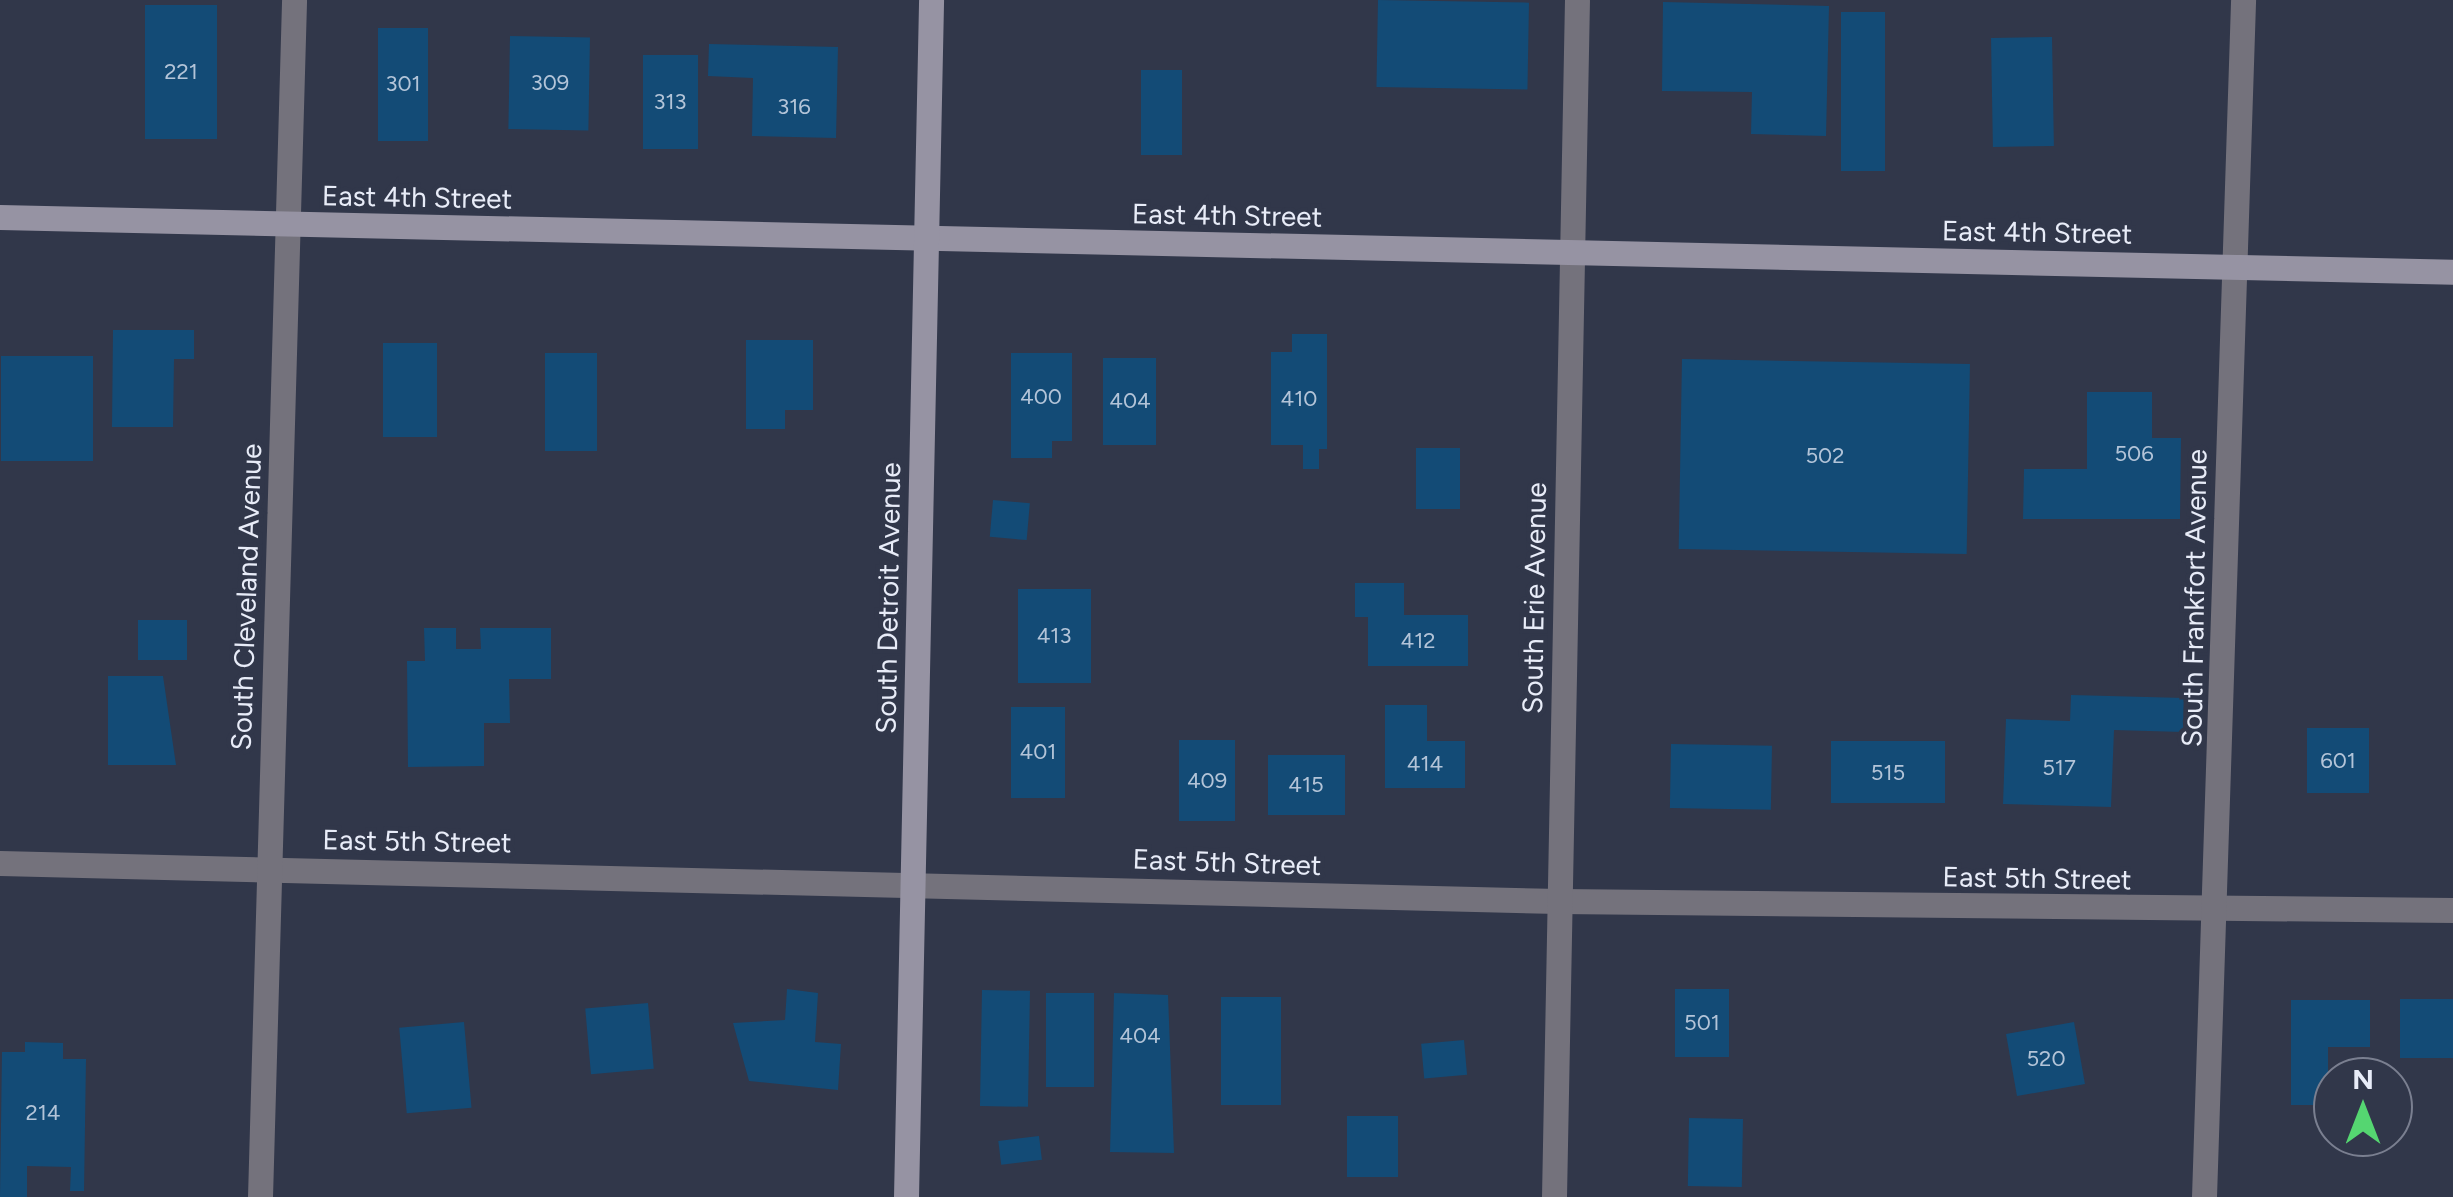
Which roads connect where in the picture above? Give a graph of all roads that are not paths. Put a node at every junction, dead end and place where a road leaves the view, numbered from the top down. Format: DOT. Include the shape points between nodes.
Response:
graph roads {
  1 [pos="294,0"];
  2 [pos="931,0"];
  3 [pos="1577,0"];
  4 [pos="2242,0"];
  5 [pos="0,217"];
  6 [pos="289,224"];
  7 [pos="926,240"];
  8 [pos="1570,250"];
  9 [pos="2228,267"];
  10 [pos="2453,272"];
  11 [pos="0,863"];
  12 [pos="267,867"];
  13 [pos="912,883"];
  14 [pos="1559,901"];
  15 [pos="2453,910"];
  16 [pos="2219,911"];
  17 [pos="260,1197"];
  18 [pos="906,1197"];
  19 [pos="1554,1197"];
  20 [pos="2204,1197"];
  1 -- 6 [label="street, South Cleveland Avenue"];
  2 -- 7 [label="street, South Detroit Avenue"];
  3 -- 8 [label="street, South Erie Avenue"];
  4 -- 9 [label="street, South Frankfort Avenue"];
  5 -- 6 [label="street, East 4th Street"];
  6 -- 7 [label="street, East 4th Street"];
  6 -- 12 [label="street, South Cleveland Avenue"];
  7 -- 8 [label="street, East 4th Street"];
  7 -- 13 [label="street, South Detroit Avenue"];
  8 -- 9 [label="street, East 4th Street"];
  8 -- 14 [label="street, South Erie Avenue"];
  9 -- 10 [label="street, East 4th Street"];
  9 -- 16 [label="street, South Frankfort Avenue"];
  11 -- 12 [label="street, East 5th Street"];
  12 -- 13 [label="street, East 5th Street"];
  12 -- 17 [label="street, South Cleveland Avenue"];
  13 -- 14 [label="street, East 5th Street"];
  13 -- 18 [label="street, South Detroit Avenue"];
  14 -- 16 [label="street, East 5th Street"];
  14 -- 19 [label="street, South Erie Avenue"];
  15 -- 16 [label="street, East 5th Street"];
  16 -- 20 [label="street, South Frankfort Avenue"];
}
